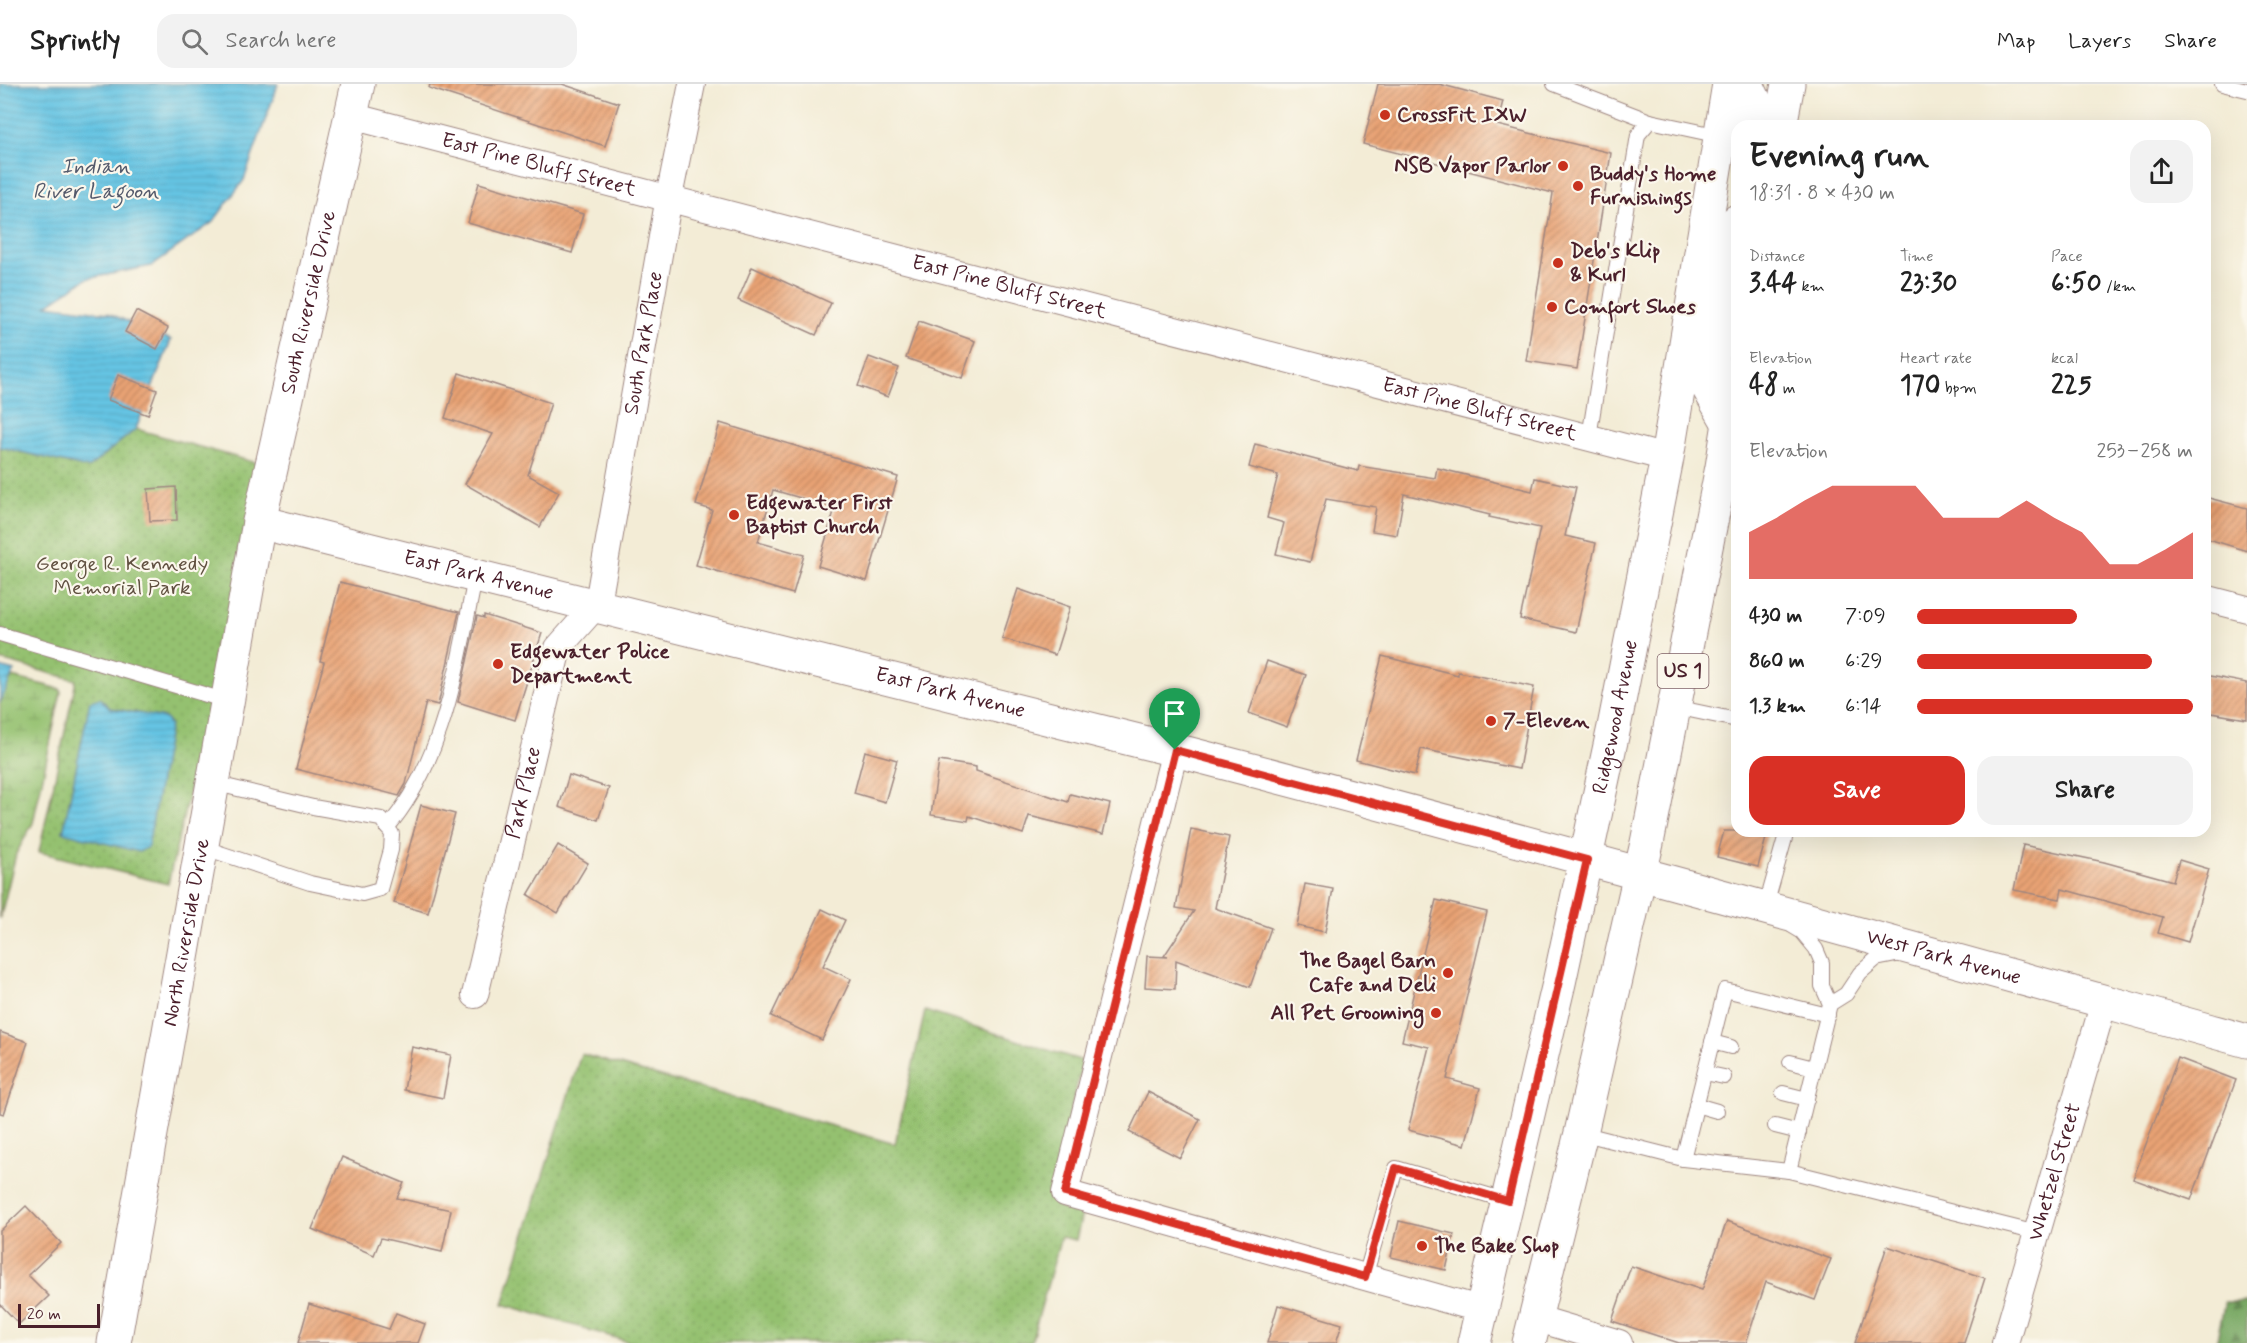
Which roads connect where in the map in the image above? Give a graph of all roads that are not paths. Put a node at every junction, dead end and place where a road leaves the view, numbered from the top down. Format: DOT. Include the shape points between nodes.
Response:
graph roads {
  1 [pos="358,84"];
  2 [pos="692,84"];
  3 [pos="1554,84"];
  4 [pos="1729,84"];
  5 [pos="1747,84"];
  6 [pos="1788,84"];
  7 [pos="2222,84"];
  8 [pos="2247,90"];
  9 [pos="351,116"];
  10 [pos="1755,120"];
  11 [pos="1781,120"];
  12 [pos="1650,121"];
  13 [pos="1720,135"];
  14 [pos="669,197"];
  15 [pos="1731,255"];
  16 [pos="1731,406"];
  17 [pos="1728,422"];
  18 [pos="1589,437"];
  19 [pos="1667,458"];
  20 [pos="1730,469"];
  21 [pos="259,522"];
  22 [pos="476,574"];
  23 [pos="2211,600"];
  24 [pos="598,603"];
  25 [pos="2247,609"];
  26 [pos="0,634"];
  27 [pos="227,701"];
  28 [pos="1675,707"];
  29 [pos="1731,719"];
  30 [pos="1175,750"];
  31 [pos="213,783"];
  32 [pos="387,828"];
  33 [pos="1785,837"];
  34 [pos="202,847"];
  35 [pos="1587,860"];
  36 [pos="1640,874"];
  37 [pos="1764,908"];
  38 [pos="1919,951"];
  39 [pos="475,995"];
  40 [pos="2104,1002"];
  41 [pos="1829,1010"];
  42 [pos="1712,1041"];
  43 [pos="2247,1041"];
  44 [pos="1731,1047"];
  45 [pos="1790,1062"];
  46 [pos="1814,1068"];
  47 [pos="1704,1073"];
  48 [pos="1725,1077"];
  49 [pos="1783,1093"];
  50 [pos="1807,1099"];
  51 [pos="1696,1106"];
  52 [pos="1717,1111"];
  53 [pos="1775,1126"];
  54 [pos="1799,1132"];
  55 [pos="1581,1133"];
  56 [pos="1683,1159"];
  57 [pos="1789,1171"];
  58 [pos="1508,1201"];
  59 [pos="2037,1233"];
  60 [pos="1365,1277"];
  61 [pos="1483,1310"];
  62 [pos="1532,1330"];
  63 [pos="114,1343"];
  64 [pos="1474,1343"];
  65 [pos="1619,1343"];
  66 [pos="2005,1343"];
  1 -- 9 [label="street, South Riverside Drive"];
  2 -- 14 [label="street, South Park Place"];
  3 -- 12 [label="lane"];
  4 -- 13 [label="street, Ridgewood Avenue / US 1"];
  5 -- 10 [label="street" via="1757,106"];
  6 -- 11 [label="street"];
  7 -- 8 [label="lane"];
  9 -- 14 [label="street, East Pine Bluff Street"];
  9 -- 21 [label="street, South Riverside Drive"];
  12 -- 13 [label="lane"];
  12 -- 18 [label="lane" via="1638,135"];
  13 -- 19 [label="street, Ridgewood Avenue / US 1"];
  14 -- 18 [label="street, East Pine Bluff Street"];
  14 -- 24 [label="street, South Park Place"];
  15 -- 17 [label="street" via="1708,387"];
  16 -- 17 [label="street, US 1"];
  17 -- 20 [label="street, US 1"];
  18 -- 19 [label="street, East Pine Bluff Street"];
  19 -- 35 [label="street, Ridgewood Avenue / US 1"];
  20 -- 28 [label="street, US 1"];
  21 -- 22 [label="street, East Park Avenue"];
  21 -- 27 [label="street, North Riverside Drive"];
  22 -- 24 [label="street, East Park Avenue"];
  22 -- 32 [label="lane" via="440,731 411,797"];
  23 -- 25 [label="street"];
  24 -- 30 [label="street, East Park Avenue"];
  24 -- 39 [label="street, Park Place" via="558,648"];
  26 -- 27 [label="lane"];
  27 -- 31 [label="street, North Riverside Drive"];
  28 -- 29 [label="lane"];
  28 -- 36 [label="street, US 1"];
  30 -- 35 [label="street, East Park Avenue"];
  30 -- 60 [label="street" via="1065,1193"];
  31 -- 32 [label="lane" via="381,819"];
  31 -- 34 [label="street, North Riverside Drive"];
  32 -- 34 [label="lane" via="392,834 391,850 380,889 362,894 310,883"];
  33 -- 37 [label="lane"];
  34 -- 63 [label="street, North Riverside Drive"];
  35 -- 36 [label="street, East Park Avenue"];
  35 -- 58 [label="street, Ridgewood Avenue / US 1"];
  36 -- 37 [label="street, West Park Avenue"];
  36 -- 55 [label="street, US 1"];
  37 -- 38 [label="street, West Park Avenue"];
  37 -- 41 [label="lane" via="1802,932 1816,949"];
  38 -- 40 [label="street, West Park Avenue"];
  38 -- 41 [label="lane" via="1876,959"];
  40 -- 43 [label="street, West Park Avenue"];
  40 -- 59 [label="street, Whetzel Street"];
  41 -- 42 [label="lane" via="1725,990"];
  41 -- 46 [label="lane"];
  42 -- 44 [label="lane"];
  42 -- 47 [label="lane"];
  45 -- 46 [label="lane"];
  46 -- 50 [label="lane"];
  47 -- 48 [label="lane"];
  47 -- 51 [label="lane"];
  49 -- 50 [label="lane"];
  50 -- 54 [label="lane"];
  51 -- 52 [label="lane"];
  51 -- 56 [label="lane"];
  53 -- 54 [label="lane"];
  54 -- 57 [label="lane"];
  55 -- 56 [label="lane"];
  55 -- 62 [label="street, US 1"];
  56 -- 57 [label="lane"];
  57 -- 59 [label="lane"];
  58 -- 60 [label="lane" via="1396,1168"];
  58 -- 61 [label="street, Ridgewood Avenue / US 1"];
  59 -- 66 [label="street, Whetzel Street"];
  60 -- 61 [label="street"];
  61 -- 64 [label="street, Ridgewood Avenue / US 1"];
  62 -- 65 [label="street"];
}
